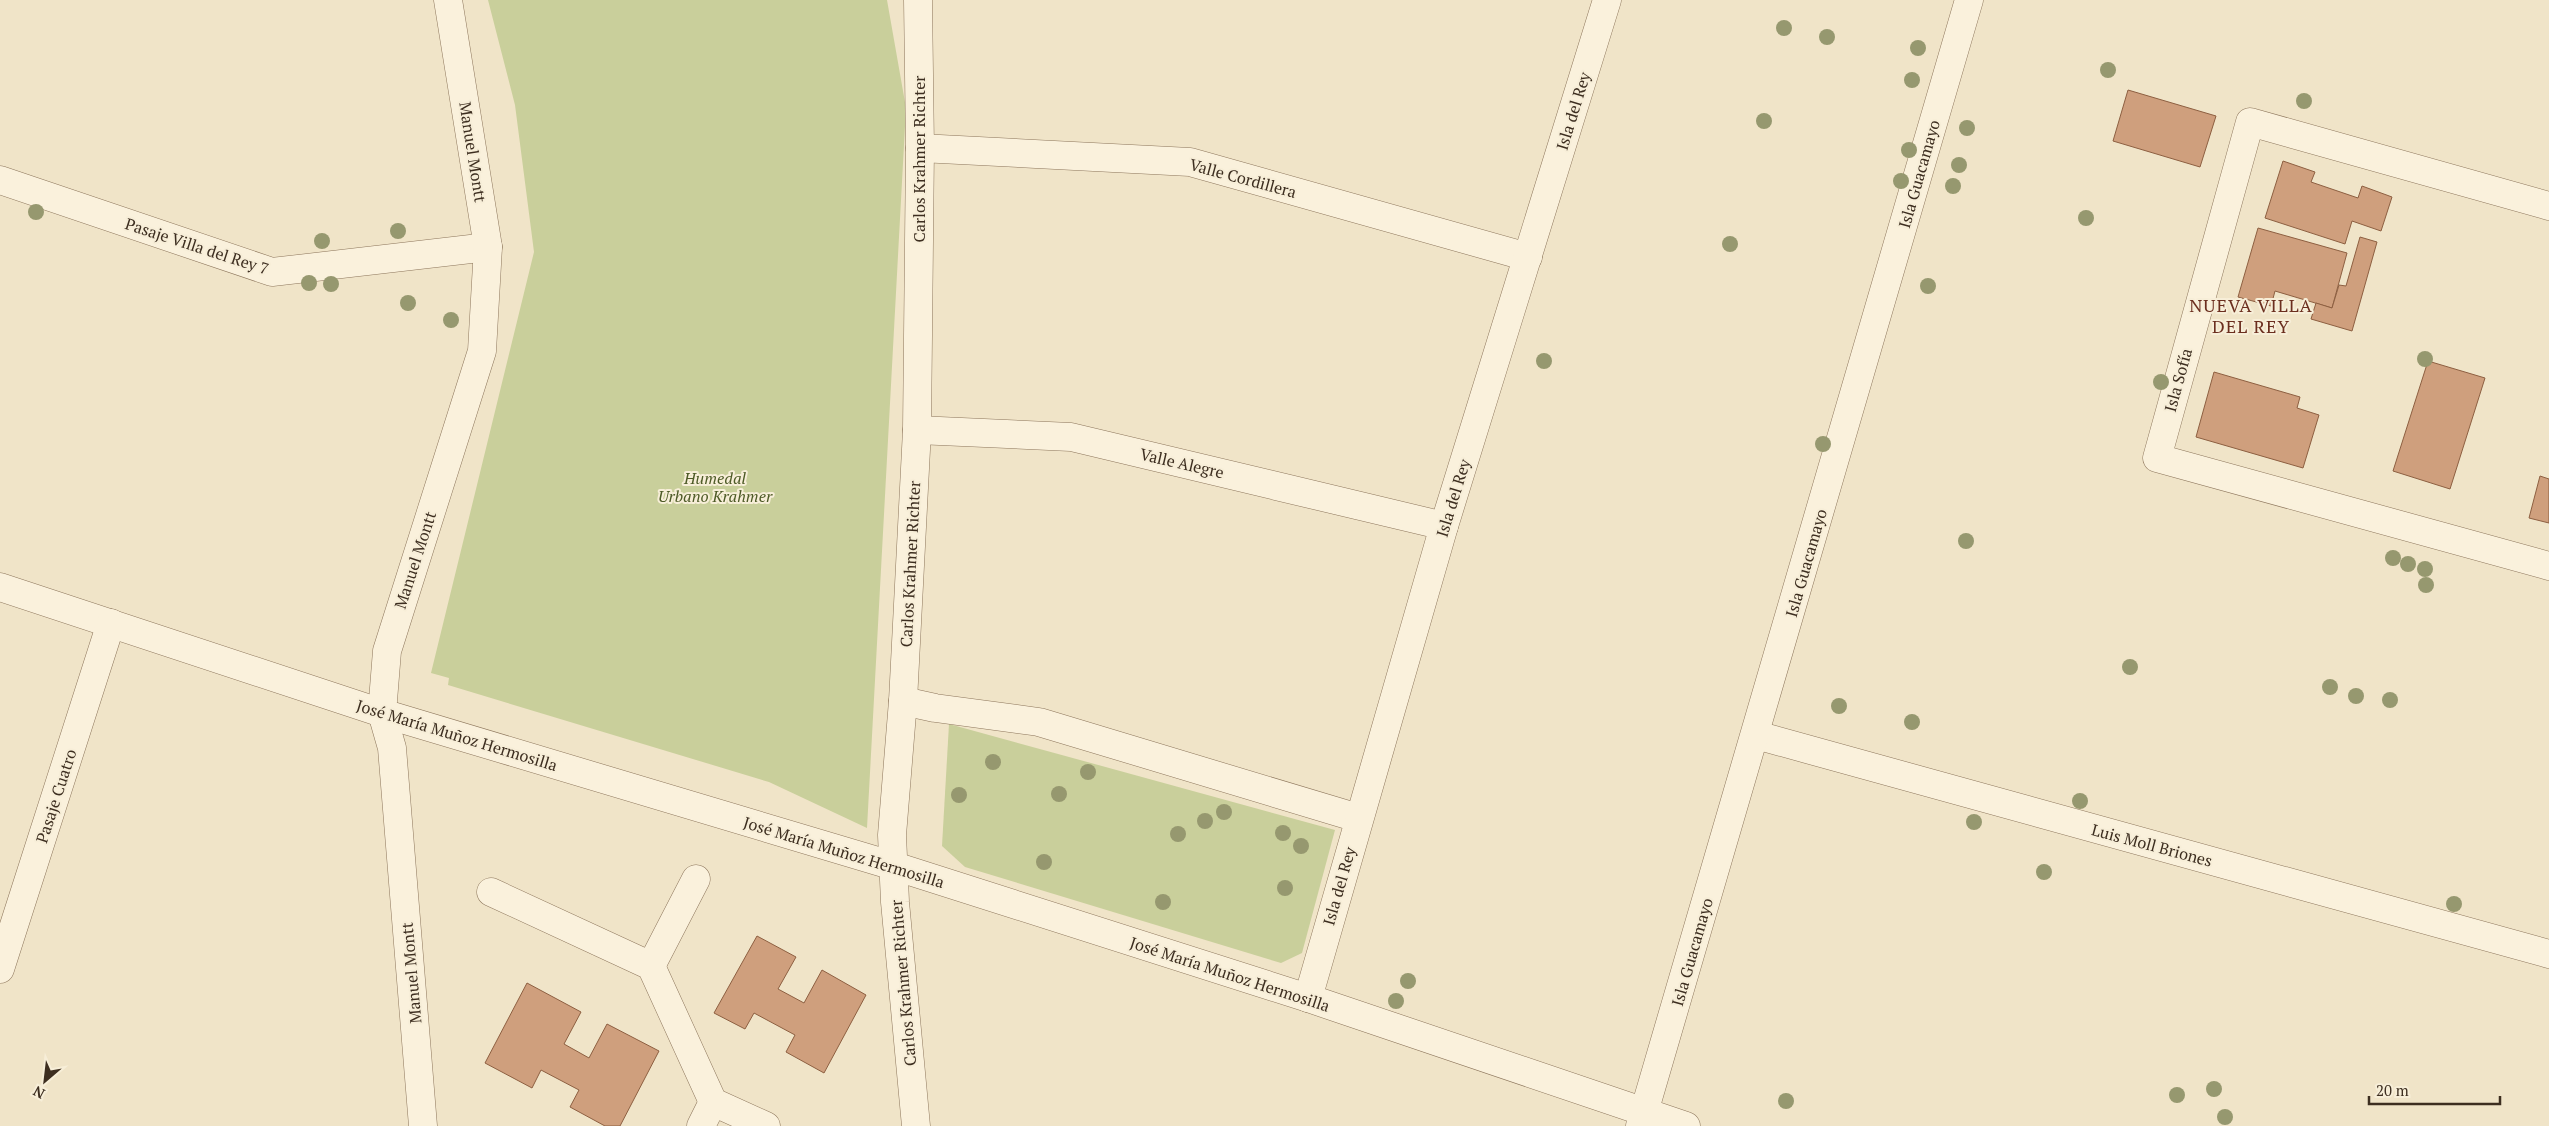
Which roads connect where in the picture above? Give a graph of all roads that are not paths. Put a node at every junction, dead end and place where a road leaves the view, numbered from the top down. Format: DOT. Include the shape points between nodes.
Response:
graph roads {
  1 [pos="448,0"];
  2 [pos="918,0"];
  3 [pos="1969,0"];
  4 [pos="1601,1"];
  5 [pos="920,148"];
  6 [pos="0,180"];
  7 [pos="2549,206"];
  8 [pos="488,247"];
  9 [pos="1528,257"];
  10 [pos="917,430"];
  11 [pos="1444,526"];
  12 [pos="2549,566"];
  13 [pos="0,587"];
  14 [pos="111,623"];
  15 [pos="903,701"];
  16 [pos="382,713"];
  17 [pos="1756,736"];
  18 [pos="1358,818"];
  19 [pos="894,866"];
  20 [pos="696,879"];
  21 [pos="491,892"];
  22 [pos="2549,954"];
  23 [pos="651,966"];
  24 [pos="0,969"];
  25 [pos="1308,998"];
  26 [pos="707,1114"];
  27 [pos="1643,1118"];
  28 [pos="423,1126"];
  29 [pos="766,1126"];
  30 [pos="916,1126"];
  31 [pos="1686,1126"];
  1 -- 8 [label="street, Manuel Montt"];
  2 -- 5 [label="street, Carlos Krahmer Richter"];
  3 -- 17 [label="street, Isla Guacamayo"];
  4 -- 9 [label="street, Isla del Rey"];
  5 -- 9 [label="street, Valle Cordillera" via="1190,162"];
  5 -- 10 [label="street, Carlos Krahmer Richter"];
  6 -- 8 [label="street, Pasaje Villa del Rey 7" via="272,272"];
  7 -- 12 [label="street, Isla Sofía" via="2250,122 2157,458"];
  8 -- 16 [label="street, Manuel Montt" via="482,351 387,651"];
  9 -- 11 [label="street, Isla del Rey"];
  10 -- 11 [label="street, Valle Alegre" via="1071,437"];
  10 -- 15 [label="street, Carlos Krahmer Richter"];
  11 -- 18 [label="street, Isla del Rey"];
  13 -- 14 [label="street, José María Muñoz Hermosilla"];
  14 -- 16 [label="street, José María Muñoz Hermosilla"];
  14 -- 24 [label="street, Pasaje Cuatro"];
  15 -- 18 [label="street" via="1039,722"];
  15 -- 19 [label="street, Carlos Krahmer Richter" via="892,835"];
  16 -- 19 [label="street, José María Muñoz Hermosilla"];
  16 -- 28 [label="street, Manuel Montt" via="392,748"];
  17 -- 22 [label="street, Luis Moll Briones"];
  17 -- 27 [label="street, Isla Guacamayo"];
  18 -- 25 [label="street, Isla del Rey"];
  19 -- 25 [label="street, José María Muñoz Hermosilla"];
  19 -- 30 [label="street, Carlos Krahmer Richter"];
  20 -- 23 [label="street"];
  21 -- 23 [label="street"];
  23 -- 26 [label="street"];
  25 -- 27 [label="street, José María Muñoz Hermosilla"];
  26 -- 29 [label="street"];
  27 -- 31 [label="street, José María Muñoz Hermosilla"];
}
